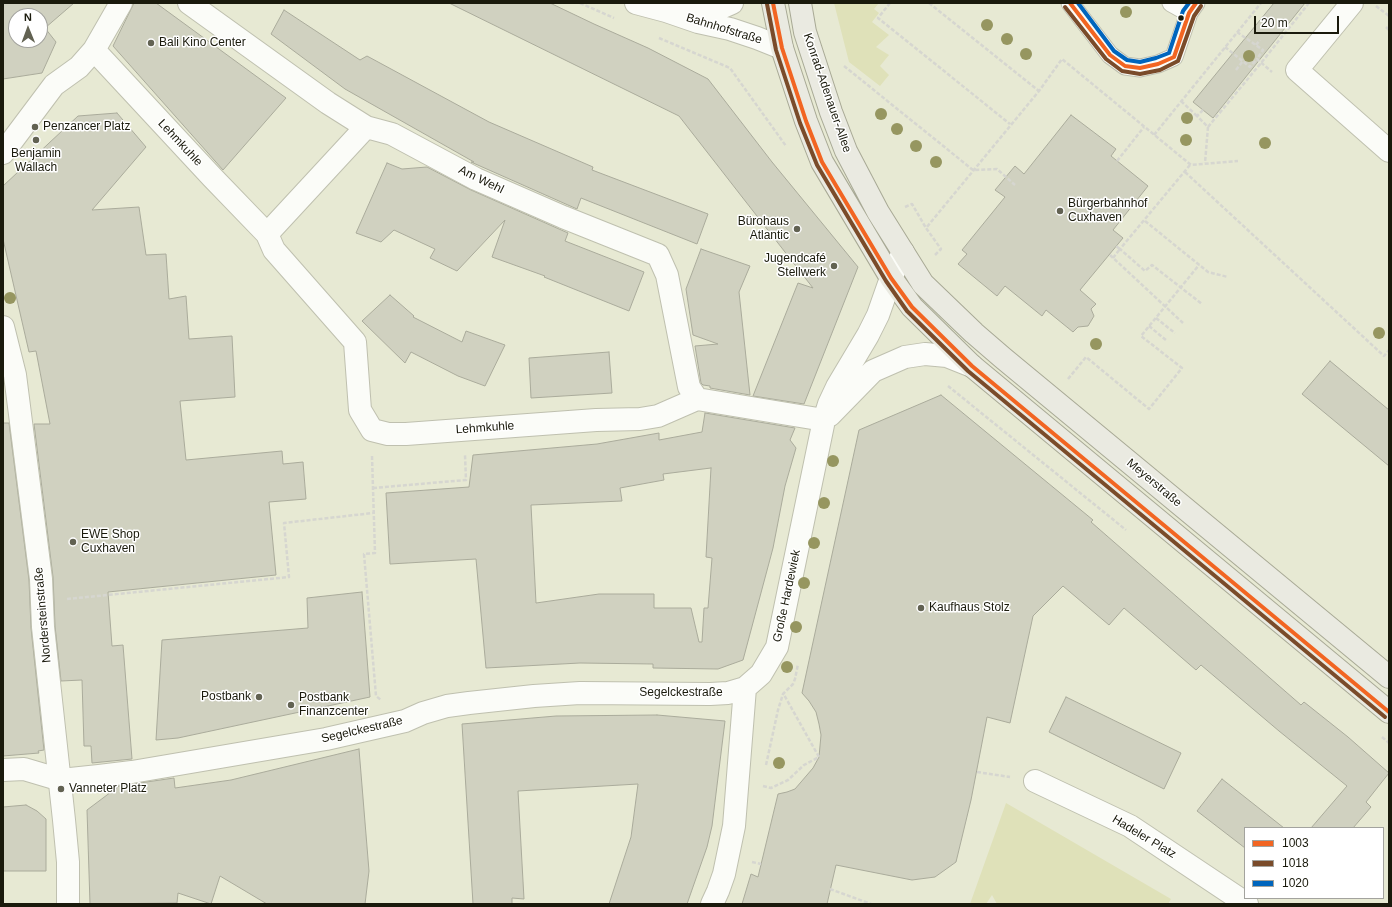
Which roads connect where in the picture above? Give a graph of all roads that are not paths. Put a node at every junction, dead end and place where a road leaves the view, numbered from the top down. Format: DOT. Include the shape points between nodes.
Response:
graph roads {
  1 [pos="121,3"];
  2 [pos="189,3"];
  3 [pos="636,3"];
  4 [pos="732,3"];
  5 [pos="773,3"];
  6 [pos="800,3"];
  7 [pos="1070,3"];
  8 [pos="1171,3"];
  9 [pos="1352,3"];
  10 [pos="1192,8"];
  11 [pos="666,11"];
  12 [pos="782,48"];
  13 [pos="94,50"];
  14 [pos="366,127"];
  15 [pos="1389,151"];
  16 [pos="3,153"];
  17 [pos="267,234"];
  18 [pos="902,252"];
  19 [pos="891,278"];
  20 [pos="923,284"];
  21 [pos="3,327"];
  22 [pos="972,366"];
  23 [pos="697,399"];
  24 [pos="824,420"];
  25 [pos="1389,677"];
  26 [pos="745,688"];
  27 [pos="1389,712"];
  28 [pos="3,770"];
  29 [pos="61,780"];
  30 [pos="1035,780"];
  31 [pos="68,904"];
  32 [pos="712,904"];
  33 [pos="1247,904"];
  1 -- 13 [label="street"];
  2 -- 14 [label="street, Am Wehl" via="328,103"];
  3 -- 11 [label="street, Bahnhofstraße"];
  4 -- 11 [label="street, Bahnhofstraße" via="723,7"];
  5 -- 12 [label="main road"];
  6 -- 18 [label="main road, Konrad-Adenauer-Allee" via="805,32 846,151"];
  7 -- 10 [label="lane" via="1110,55 1125,66 1140,68 1174,57"];
  8 -- 10 [label="lane"];
  9 -- 15 [label="street" via="1297,70"];
  11 -- 12 [label="street, Bahnhofstraße" via="730,29"];
  12 -- 19 [label="main road" via="822,162"];
  13 -- 16 [label="street" via="79,67 54,85"];
  13 -- 17 [label="street, Lehmkuhle"];
  14 -- 17 [label="street"];
  14 -- 23 [label="street, Am Wehl" via="392,134 476,178 555,214 658,255 667,276 689,387"];
  17 -- 23 [label="street, Lehmkuhle" via="274,250 355,342 360,410 372,430 388,434 406,434 640,419 658,416"];
  18 -- 19 [label="street, Große Hardewiek"];
  18 -- 20 [label="main road, Konrad-Adenauer-Allee"];
  19 -- 22 [label="main road" via="912,308"];
  19 -- 24 [label="street, Große Hardewiek" via="878,315 837,387"];
  20 -- 25 [label="main road, Meyerstraße" via="974,333"];
  21 -- 29 [label="street, Nordersteinstraße" via="15,375 34,517 43,627"];
  22 -- 24 [label="street" via="947,356 925,354 905,357 873,371"];
  22 -- 27 [label="main road"];
  23 -- 24 [label="street"];
  24 -- 26 [label="street, Große Hardewiek" via="777,647 761,674"];
  26 -- 29 [label="street, Segelckestraße" via="728,693 710,694 580,693 447,706 405,721 326,739 132,772"];
  26 -- 32 [label="street" via="734,826 724,874"];
  28 -- 29 [label="street, Segelckestraße" via="24,769"];
  29 -- 31 [label="street, Nordersteinstraße" via="68,862"];
  30 -- 33 [label="street, Hadeler Platz" via="1130,826"];
}
